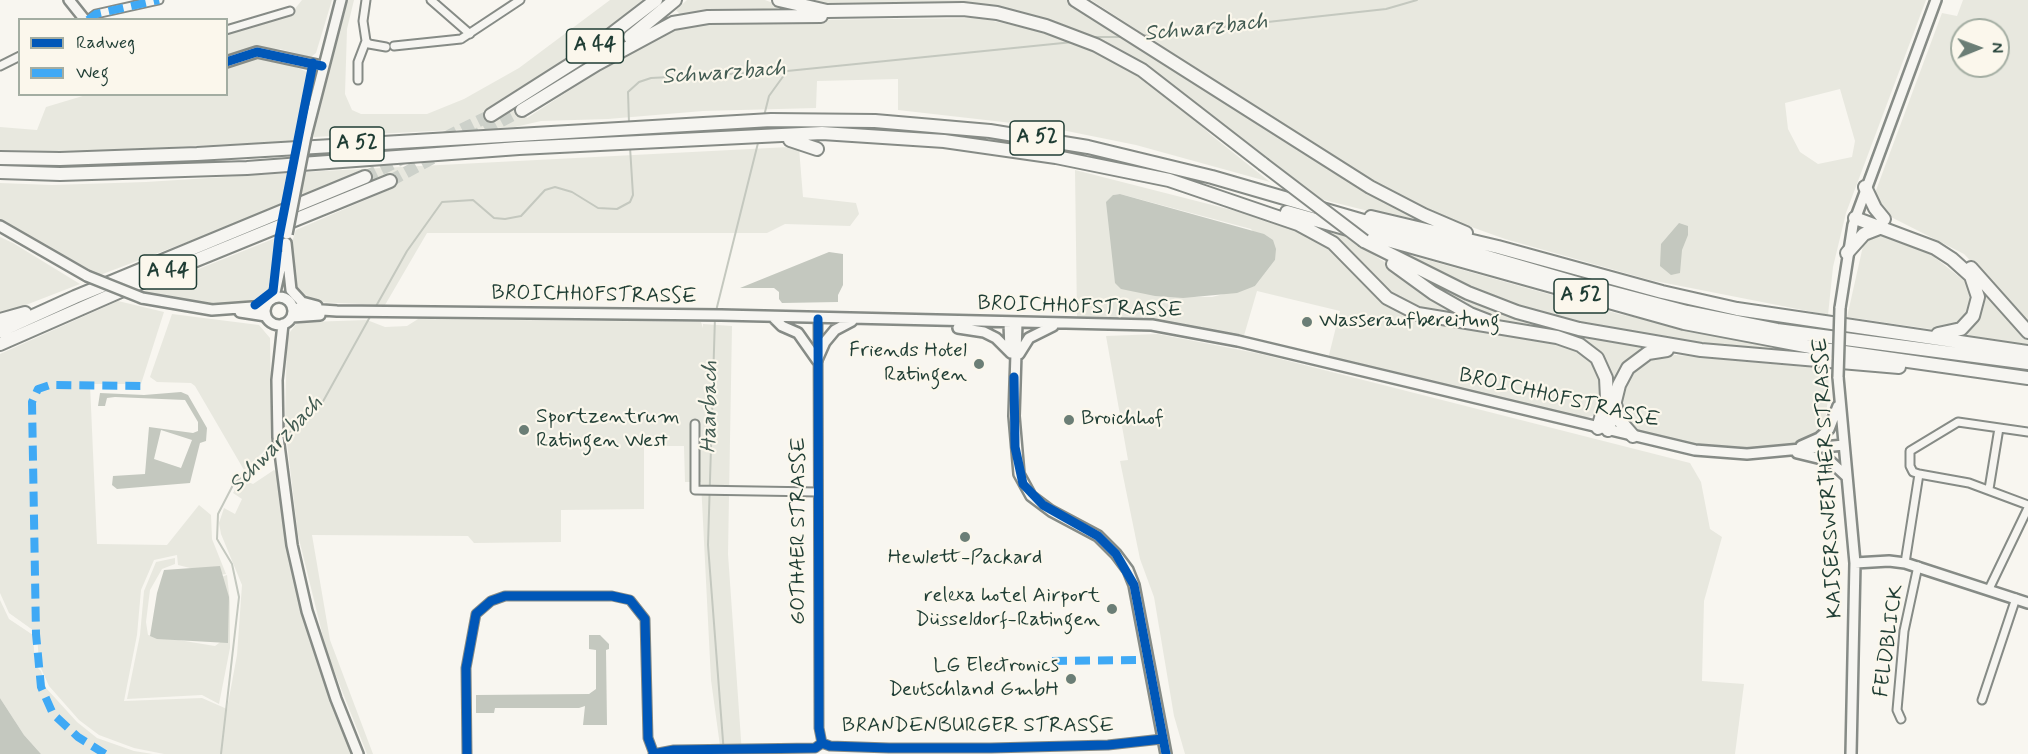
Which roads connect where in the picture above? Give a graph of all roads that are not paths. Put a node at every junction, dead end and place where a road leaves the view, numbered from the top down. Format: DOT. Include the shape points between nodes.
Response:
graph roads {
  1 [pos="69,0"];
  2 [pos="159,0"];
  3 [pos="341,0"];
  4 [pos="366,0"];
  5 [pos="431,0"];
  6 [pos="520,0"];
  7 [pos="656,0"];
  8 [pos="675,0"];
  9 [pos="779,0"];
  10 [pos="1075,0"];
  11 [pos="1936,0"];
  12 [pos="290,11"];
  13 [pos="848,11"];
  14 [pos="85,18"];
  15 [pos="90,18"];
  16 [pos="228,29"];
  17 [pos="470,34"];
  18 [pos="366,41"];
  19 [pos="18,57"];
  20 [pos="228,61"];
  21 [pos="597,64"];
  22 [pos="0,66"];
  23 [pos="322,66"];
  24 [pos="358,80"];
  25 [pos="522,110"];
  26 [pos="491,115"];
  27 [pos="771,137"];
  28 [pos="817,149"];
  29 [pos="0,158"];
  30 [pos="0,172"];
  31 [pos="365,177"];
  32 [pos="390,181"];
  33 [pos="1865,187"];
  34 [pos="1206,191"];
  35 [pos="1296,203"];
  36 [pos="1856,214"];
  37 [pos="1883,223"];
  38 [pos="0,226"];
  39 [pos="287,238"];
  40 [pos="1364,241"];
  41 [pos="1497,247"];
  42 [pos="1847,252"];
  43 [pos="75,297"];
  44 [pos="279,297"];
  45 [pos="337,311"];
  46 [pos="292,312"];
  47 [pos="1756,312"];
  48 [pos="268,315"];
  49 [pos="774,318"];
  50 [pos="818,319"];
  51 [pos="855,320"];
  52 [pos="0,321"];
  53 [pos="945,322"];
  54 [pos="1013,322"];
  55 [pos="1061,323"];
  56 [pos="283,324"];
  57 [pos="0,331"];
  58 [pos="1517,331"];
  59 [pos="2028,332"];
  60 [pos="1906,333"];
  61 [pos="1842,339"];
  62 [pos="0,344"];
  63 [pos="1701,350"];
  64 [pos="2028,352"];
  65 [pos="1014,356"];
  66 [pos="817,360"];
  67 [pos="2028,363"];
  68 [pos="1963,368"];
  69 [pos="2028,378"];
  70 [pos="277,380"];
  71 [pos="1840,398"];
  72 [pos="1614,404"];
  73 [pos="695,424"];
  74 [pos="1999,428"];
  75 [pos="1603,429"];
  76 [pos="2028,432"];
  77 [pos="1633,436"];
  78 [pos="1844,445"];
  79 [pos="1789,451"];
  80 [pos="1919,474"];
  81 [pos="1847,477"];
  82 [pos="1989,489"];
  83 [pos="818,492"];
  84 [pos="2028,506"];
  85 [pos="1855,562"];
  86 [pos="1905,563"];
  87 [pos="1918,566"];
  88 [pos="1989,589"];
  89 [pos="2016,598"];
  90 [pos="2028,603"];
  91 [pos="1982,700"];
  92 [pos="1901,719"];
  93 [pos="1162,739"];
  94 [pos="822,743"];
  95 [pos="899,751"];
  96 [pos="765,752"];
  97 [pos="358,754"];
  98 [pos="467,754"];
  99 [pos="653,754"];
  100 [pos="1166,754"];
  101 [pos="1851,754"];
  1 -- 14 [label="main road"];
  2 -- 15 [label="street"];
  3 -- 23 [label="main road"];
  4 -- 18 [label="street"];
  5 -- 17 [label="street"];
  6 -- 17 [label="street"];
  7 -- 26 [label="highway, A 44" via="579,59"];
  8 -- 21 [label="highway, A 44"];
  9 -- 13 [label="highway" via="807,8"];
  10 -- 41 [label="highway" via="1370,187"];
  11 -- 33 [label="main road, KAISERSWERTHER STRASSE"];
  12 -- 16 [label="street"];
  13 -- 21 [label="highway" via="827,16 689,19 659,28"];
  13 -- 40 [label="highway, bridge" via="963,9 1023,19 1081,38 1173,91"];
  17 -- 18 [label="street" via="448,42 390,46"];
  18 -- 24 [label="street" via="358,62"];
  19 -- 22 [label="street"];
  20 -- 23 [label="main road" via="257,52"];
  21 -- 25 [label="highway, A 44"];
  23 -- 39 [label="main road, bridge"];
  27 -- 28 [label="highway" via="803,142"];
  27 -- 30 [label="highway, A 52" via="247,168"];
  27 -- 34 [label="highway, A 52" via="822,133 944,141 1091,163"];
  29 -- 35 [label="highway, A 52" via="197,154 771,120 875,121 1000,132 1132,157"];
  31 -- 43 [label="highway, A 44"];
  32 -- 62 [label="highway, A 44"];
  33 -- 36 [label="main road, KAISERSWERTHER STRASSE"];
  33 -- 37 [label="highway"];
  34 -- 58 [label="highway" via="1320,235 1401,307 1431,317"];
  34 -- 68 [label="highway, A 52" via="1683,323 1816,348"];
  35 -- 41 [label="highway" via="1324,206"];
  35 -- 61 [label="highway, A 52" via="1636,299 1777,330"];
  36 -- 37 [label="highway"];
  36 -- 42 [label="main road, KAISERSWERTHER STRASSE"];
  37 -- 42 [label="highway" via="1864,234"];
  37 -- 59 [label="highway" via="1936,243 1958,256"];
  37 -- 60 [label="highway" via="1952,259 1965,270 1977,290 1975,310 1961,329 1940,334"];
  38 -- 48 [label="main road, bridge" via="87,276 142,298"];
  39 -- 44 [label="main road"];
  39 -- 45 [label="main road" via="288,282 295,296 302,302"];
  40 -- 58 [label="highway" via="1452,304"];
  40 -- 63 [label="highway" via="1434,278 1518,312 1621,338"];
  41 -- 47 [label="highway" via="1662,292"];
  42 -- 71 [label="main road, KAISERSWERTHER STRASSE, bridge" via="1840,308"];
  43 -- 52 [label="highway"];
  43 -- 57 [label="highway, A 44"];
  44 -- 46 [label="main road"];
  44 -- 48 [label="main road"];
  45 -- 46 [label="main road, BROICHHOFSTRASSE"];
  45 -- 49 [label="main road, BROICHHOFSTRASSE"];
  46 -- 56 [label="main road"];
  47 -- 60 [label="highway"];
  47 -- 61 [label="highway"];
  48 -- 56 [label="main road"];
  48 -- 70 [label="main road"];
  49 -- 50 [label="main road, BROICHHOFSTRASSE"];
  49 -- 66 [label="main road" via="802,336"];
  50 -- 51 [label="main road, BROICHHOFSTRASSE"];
  50 -- 66 [label="street, GOTHAER STRASSE"];
  51 -- 53 [label="main road, BROICHHOFSTRASSE"];
  51 -- 66 [label="main road" via="835,330"];
  53 -- 54 [label="main road, BROICHHOFSTRASSE"];
  53 -- 65 [label="main road" via="996,338"];
  54 -- 55 [label="main road, BROICHHOFSTRASSE"];
  54 -- 65 [label="main road"];
  55 -- 65 [label="main road" via="1029,338"];
  55 -- 75 [label="main road, BROICHHOFSTRASSE" via="1152,325 1199,332"];
  56 -- 70 [label="main road"];
  58 -- 75 [label="highway" via="1574,342 1597,358 1607,385"];
  60 -- 64 [label="highway"];
  61 -- 67 [label="highway, A 52"];
  63 -- 68 [label="highway, A 52" via="1941,371"];
  63 -- 72 [label="highway" via="1656,351 1641,357 1624,374"];
  65 -- 93 [label="main road" via="1015,447 1023,484 1043,505 1098,537 1128,570"];
  66 -- 83 [label="street, GOTHAER STRASSE"];
  68 -- 69 [label="highway, A 52"];
  70 -- 97 [label="main road" via="279,450 292,545 307,610"];
  71 -- 78 [label="main road, KAISERSWERTHER STRASSE"];
  71 -- 79 [label="main road" via="1829,429 1819,438"];
  72 -- 75 [label="highway"];
  72 -- 77 [label="highway" via="1620,422"];
  73 -- 83 [label="street, GOTHAER STRASSE" via="695,490"];
  74 -- 76 [label="street"];
  74 -- 80 [label="street" via="1953,424 1910,451 1910,466"];
  74 -- 82 [label="street"];
  75 -- 77 [label="main road, BROICHHOFSTRASSE"];
  77 -- 79 [label="main road, BROICHHOFSTRASSE" via="1713,453"];
  78 -- 79 [label="main road, BROICHHOFSTRASSE"];
  78 -- 81 [label="main road, KAISERSWERTHER STRASSE"];
  79 -- 81 [label="main road" via="1830,461"];
  80 -- 82 [label="street"];
  80 -- 86 [label="street"];
  81 -- 85 [label="main road, KAISERSWERTHER STRASSE"];
  82 -- 84 [label="street"];
  83 -- 94 [label="street, GOTHAER STRASSE"];
  84 -- 88 [label="street"];
  85 -- 86 [label="main road"];
  85 -- 101 [label="main road, KAISERSWERTHER STRASSE"];
  86 -- 87 [label="main road"];
  87 -- 88 [label="main road"];
  87 -- 92 [label="street, FELDBLICK" via="1904,631 1897,710"];
  88 -- 89 [label="main road"];
  89 -- 90 [label="main road"];
  89 -- 91 [label="street"];
  93 -- 95 [label="street, BRANDENBURGER STRASSE" via="1066,747"];
  93 -- 100 [label="main road"];
  94 -- 95 [label="street, BRANDENBURGER STRASSE"];
  94 -- 96 [label="street, BRANDENBURGER STRASSE" via="815,748"];
  96 -- 99 [label="street, BRANDENBURGER STRASSE" via="674,750"];
  98 -- 99 [label="street" via="466,668 476,614 491,601 505,596 612,596 630,600 645,620 648,738"];
}
